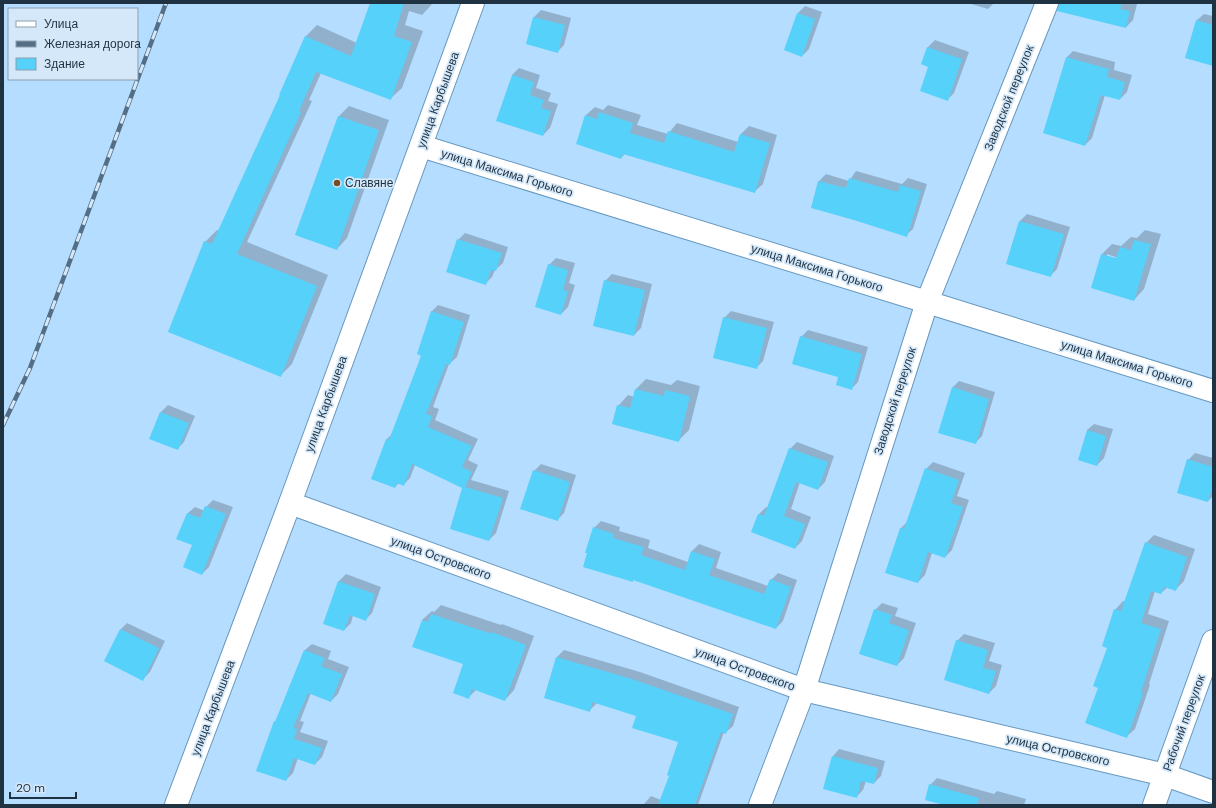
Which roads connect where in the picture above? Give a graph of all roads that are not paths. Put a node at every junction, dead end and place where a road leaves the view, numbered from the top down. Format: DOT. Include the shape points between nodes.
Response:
graph roads {
  1 [pos="473,3"];
  2 [pos="1047,3"];
  3 [pos="421,146"];
  4 [pos="927,302"];
  5 [pos="1213,391"];
  6 [pos="290,503"];
  7 [pos="1213,642"];
  8 [pos="804,690"];
  9 [pos="1165,774"];
  10 [pos="1213,792"];
  11 [pos="176,805"];
  12 [pos="760,805"];
  13 [pos="1154,805"];
  1 -- 3 [label="street, улица Карбышева"];
  2 -- 4 [label="street, Заводской переулок"];
  3 -- 4 [label="street, улица Максима Горького"];
  3 -- 6 [label="street, улица Карбышева"];
  4 -- 5 [label="street, улица Максима Горького"];
  4 -- 8 [label="street, Заводской переулок"];
  6 -- 8 [label="street, улица Островского"];
  6 -- 11 [label="street, улица Карбышева"];
  7 -- 9 [label="street, Рабочий переулок"];
  8 -- 9 [label="street, улица Островского"];
  8 -- 12 [label="street, Заводской переулок"];
  9 -- 10 [label="street, улица Островского"];
  9 -- 13 [label="street, Рабочий переулок"];
}
